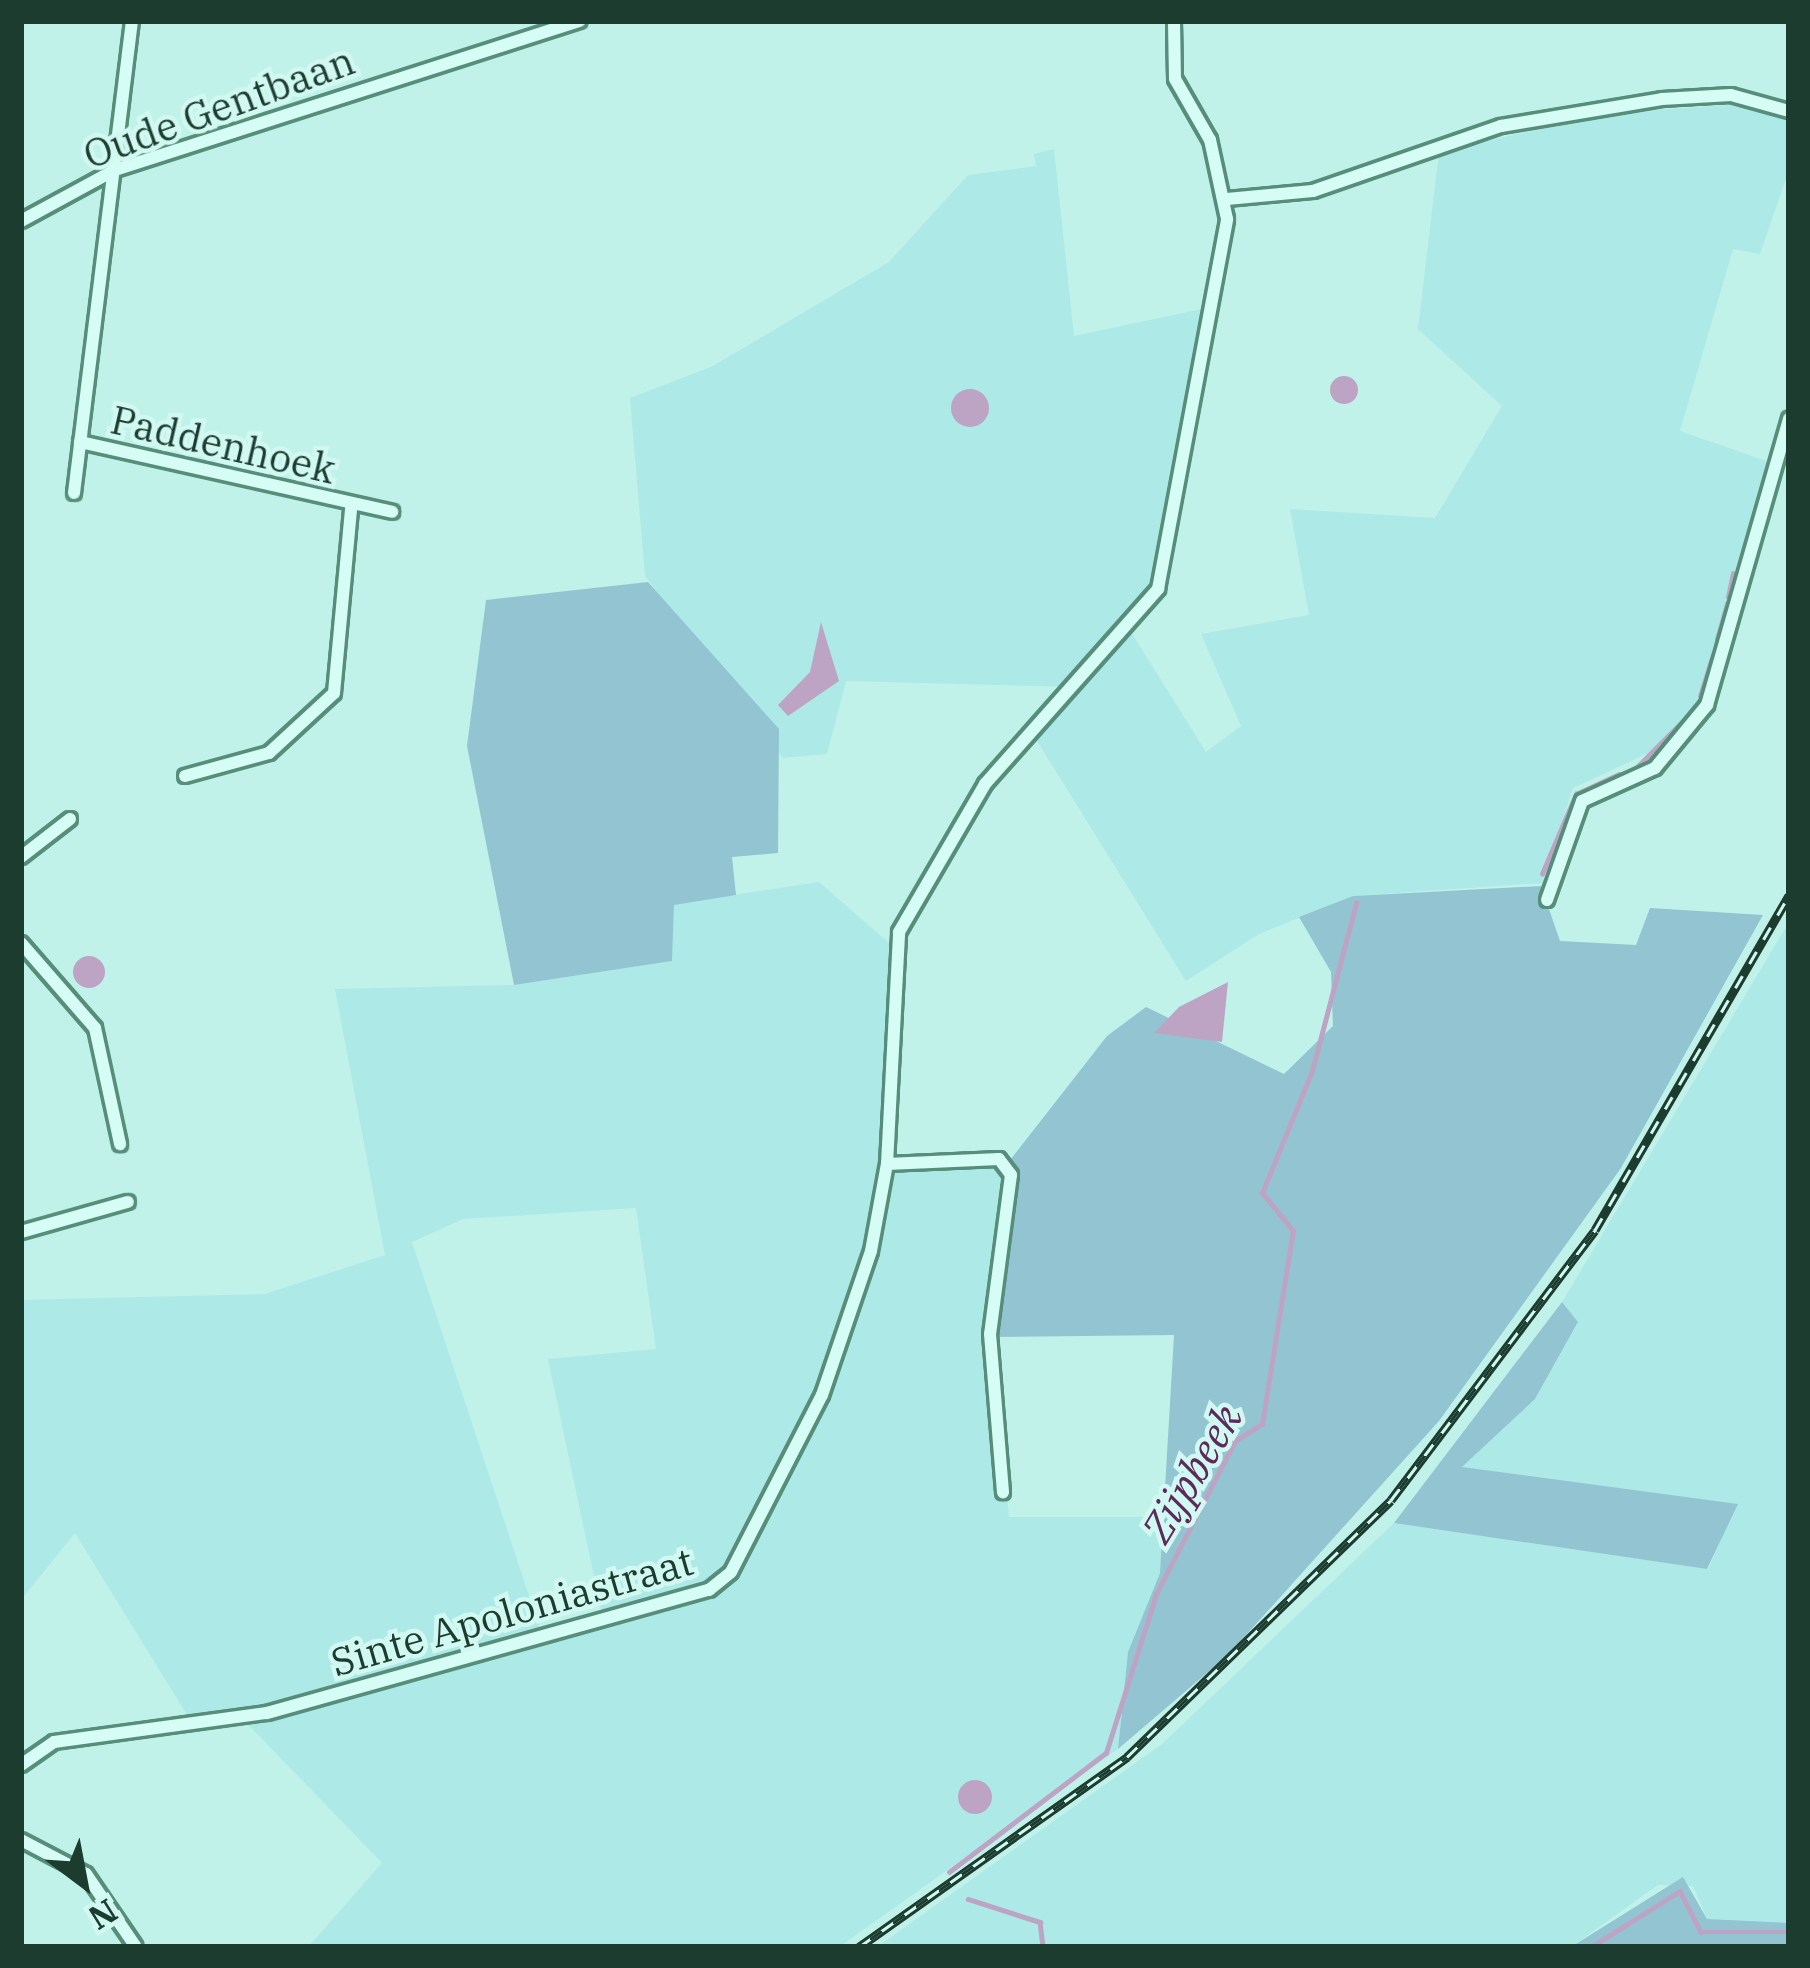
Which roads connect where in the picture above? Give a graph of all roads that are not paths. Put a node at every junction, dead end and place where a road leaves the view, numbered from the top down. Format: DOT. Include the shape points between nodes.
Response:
graph roads {
  1 [pos="132,21"];
  2 [pos="580,21"];
  3 [pos="1174,21"];
  4 [pos="1789,111"];
  5 [pos="115,170"];
  6 [pos="1227,199"];
  7 [pos="21,221"];
  8 [pos="1789,418"];
  9 [pos="80,442"];
  10 [pos="74,493"];
  11 [pos="351,508"];
  12 [pos="392,512"];
  13 [pos="184,776"];
  14 [pos="70,819"];
  15 [pos="21,857"];
  16 [pos="1547,901"];
  17 [pos="21,943"];
  18 [pos="120,1144"];
  19 [pos="887,1164"];
  20 [pos="128,1202"];
  21 [pos="21,1232"];
  22 [pos="1004,1492"];
  23 [pos="21,1765"];
  24 [pos="21,1840"];
  25 [pos="136,1947"];
  1 -- 5 [label="street"];
  2 -- 5 [label="street, Oude Gentbaan"];
  3 -- 6 [label="street" via="1175,79"];
  4 -- 6 [label="street" via="1732,95 1662,99 1502,126 1312,191"];
  5 -- 7 [label="street, Oude Gentbaan"];
  5 -- 9 [label="street"];
  6 -- 19 [label="street, Sinte Apoloniastraat" via="1158,589 985,784 899,932"];
  8 -- 16 [label="street" via="1707,705 1655,769 1582,801"];
  9 -- 10 [label="street"];
  9 -- 11 [label="street, Paddenhoek"];
  11 -- 12 [label="street, Paddenhoek"];
  11 -- 13 [label="street, Paddenhoek" via="334,693 269,753"];
  14 -- 15 [label="street"];
  17 -- 18 [label="street" via="95,1028"];
  19 -- 22 [label="street" via="1000,1159 1011,1175 990,1334"];
  19 -- 23 [label="street, Sinte Apoloniastraat" via="822,1395 722,1583 267,1713 54,1742"];
  20 -- 21 [label="street"];
  24 -- 25 [label="street" via="86,1874"];
}
